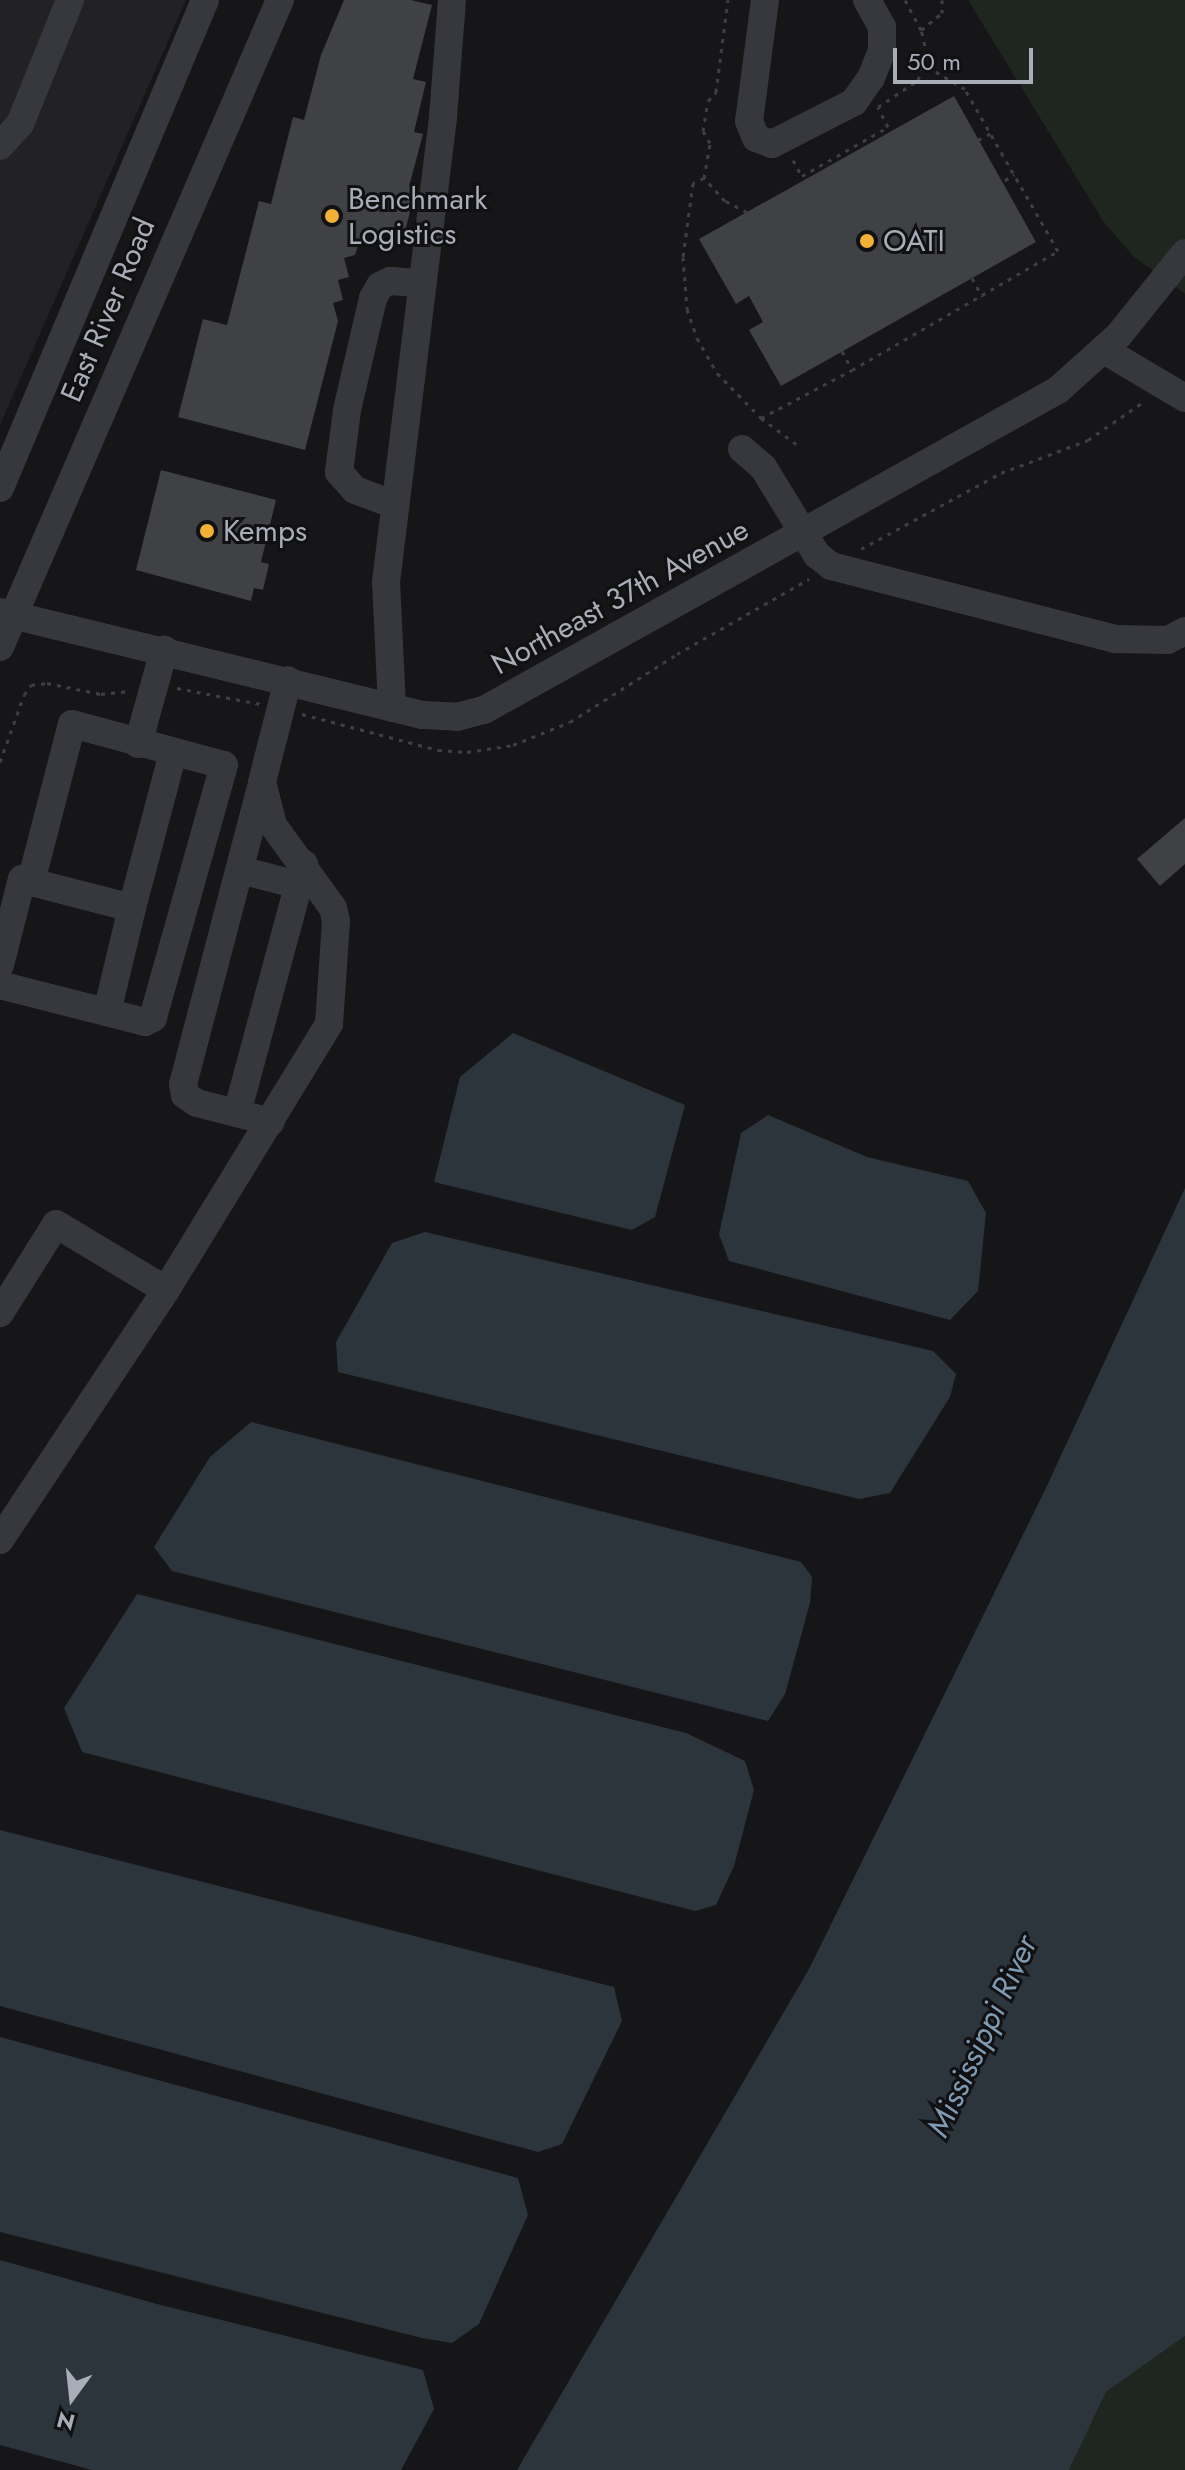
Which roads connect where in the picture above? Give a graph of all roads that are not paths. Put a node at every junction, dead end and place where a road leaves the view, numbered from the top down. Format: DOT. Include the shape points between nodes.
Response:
graph roads {
  1 [pos="70,0"];
  2 [pos="205,0"];
  3 [pos="280,0"];
  4 [pos="452,0"];
  5 [pos="765,0"];
  6 [pos="867,0"];
  7 [pos="0,146"];
  8 [pos="1185,253"];
  9 [pos="422,283"];
  10 [pos="1104,350"];
  11 [pos="1185,398"];
  12 [pos="742,449"];
  13 [pos="0,488"];
  14 [pos="395,505"];
  15 [pos="805,532"];
  16 [pos="7,613"];
  17 [pos="1185,631"];
  18 [pos="0,647"];
  19 [pos="164,650"];
  20 [pos="288,680"];
  21 [pos="392,708"];
  22 [pos="138,744"];
  23 [pos="173,753"];
  24 [pos="262,782"];
  25 [pos="240,870"];
  26 [pos="301,875"];
  27 [pos="31,882"];
  28 [pos="132,908"];
  29 [pos="0,965"];
  30 [pos="0,985"];
  31 [pos="107,1012"];
  32 [pos="237,1113"];
  33 [pos="271,1122"];
  34 [pos="166,1290"];
  35 [pos="0,1313"];
  36 [pos="0,1540"];
  1 -- 7 [label="street" via="20,124"];
  2 -- 13 [label="street, East River Road"];
  3 -- 16 [label="street, East River Road"];
  4 -- 9 [label="street"];
  5 -- 6 [label="street" via="749,121 756,138 772,144 854,102 871,78 882,51 882,27"];
  8 -- 10 [label="street, Northeast 37th Avenue"];
  9 -- 14 [label="street"];
  9 -- 14 [label="street" via="390,281 373,298 347,410 339,472 355,490"];
  10 -- 11 [label="street"];
  10 -- 15 [label="street, Northeast 37th Avenue" via="1058,390"];
  12 -- 15 [label="street" via="763,467"];
  14 -- 21 [label="street" via="386,582"];
  15 -- 17 [label="street" via="817,555 831,566 862,576 1116,639 1168,640"];
  15 -- 21 [label="street, Northeast 37th Avenue" via="484,710 457,717"];
  16 -- 18 [label="street, East River Road"];
  16 -- 19 [label="street, Northeast 37th Avenue"];
  19 -- 20 [label="street, Northeast 37th Avenue"];
  19 -- 22 [label="street"];
  20 -- 21 [label="street, Northeast 37th Avenue"];
  20 -- 24 [label="street"];
  22 -- 23 [label="street"];
  22 -- 27 [label="street" via="72,724"];
  23 -- 28 [label="street"];
  23 -- 31 [label="street" via="224,765 153,1018 145,1022"];
  24 -- 25 [label="street"];
  24 -- 26 [label="street" via="273,825"];
  25 -- 26 [label="street"];
  25 -- 32 [label="street" via="183,1084 185,1095 197,1103"];
  26 -- 32 [label="street"];
  26 -- 33 [label="street" via="328,896 336,921 332,1008 323,1038"];
  27 -- 28 [label="street"];
  27 -- 29 [label="street" via="22,879"];
  28 -- 31 [label="street"];
  30 -- 31 [label="street"];
  32 -- 33 [label="street"];
  33 -- 34 [label="street"];
  34 -- 35 [label="street" via="56,1224"];
  34 -- 36 [label="street"];
}
